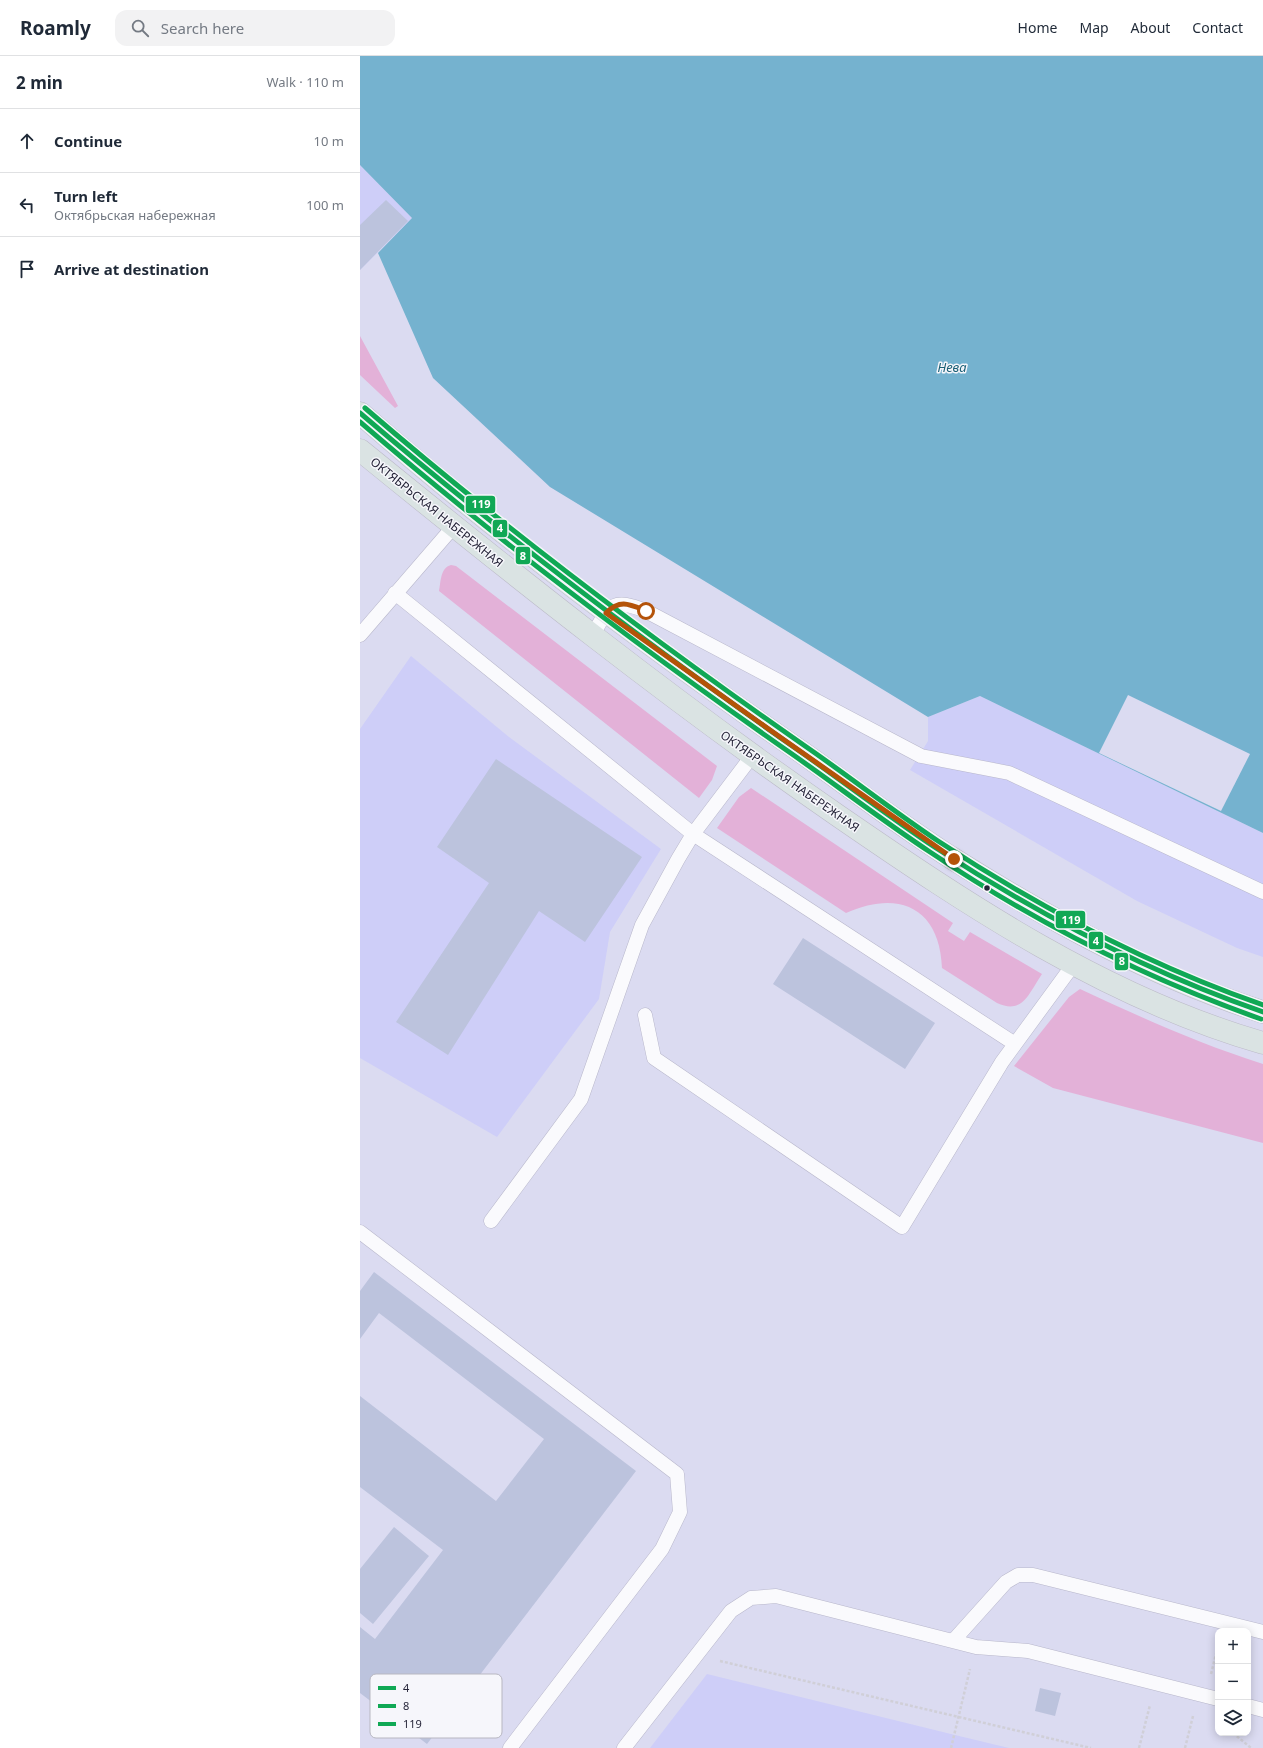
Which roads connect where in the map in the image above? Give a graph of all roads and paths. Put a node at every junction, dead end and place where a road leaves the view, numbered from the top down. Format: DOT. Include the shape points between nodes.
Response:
graph roads {
  1 [pos="360,413"];
  2 [pos="360,450"];
  3 [pos="454,526"];
  4 [pos="395,593"];
  5 [pos="606,613"];
  6 [pos="360,635"];
  7 [pos="593,635"];
  8 [pos="752,756"];
  9 [pos="693,834"];
  10 [pos="1263,892"];
  11 [pos="1073,965"];
  12 [pos="1263,1012"];
  13 [pos="645,1015"];
  14 [pos="1263,1043"];
  15 [pos="1015,1044"];
  16 [pos="491,1221"];
  17 [pos="360,1232"];
  18 [pos="1263,1632"];
  19 [pos="953,1641"];
  20 [pos="976,1647"];
  21 [pos="697,1655"];
  22 [pos="1215,1660"];
  23 [pos="1155,1683"];
  24 [pos="1207,1696"];
  25 [pos="1251,1707"];
  26 [pos="1263,1710"];
  27 [pos="959,1717"];
  28 [pos="1237,1736"];
  29 [pos="510,1748"];
  30 [pos="624,1748"];
  31 [pos="952,1748"];
  32 [pos="1091,1748"];
  33 [pos="1139,1748"];
  34 [pos="1185,1748"];
  35 [pos="1252,1748"];
  1 -- 5 [label="main road"];
  2 -- 3 [label="main road, ОКТЯБРЬСКАЯ НАБЕРЕЖНАЯ"];
  3 -- 4 [label="lane"];
  3 -- 7 [label="main road, ОКТЯБРЬСКАЯ НАБЕРЕЖНАЯ"];
  4 -- 6 [label="lane"];
  4 -- 9 [label="lane"];
  5 -- 7 [label="lane"];
  5 -- 10 [label="lane" via="614,605 629,604 646,611 921,756 1009,773"];
  5 -- 12 [label="main road" via="954,859 1087,937 1179,982"];
  7 -- 8 [label="main road, ОКТЯБРЬСКАЯ НАБЕРЕЖНАЯ"];
  8 -- 9 [label="lane"];
  8 -- 11 [label="main road, ОКТЯБРЬСКАЯ НАБЕРЕЖНАЯ" via="981,912"];
  9 -- 15 [label="lane"];
  9 -- 16 [label="lane" via="642,925 581,1099"];
  11 -- 14 [label="main road, ОКТЯБРЬСКАЯ НАБЕРЕЖНАЯ" via="1169,1010"];
  11 -- 15 [label="lane"];
  13 -- 15 [label="lane" via="654,1058 902,1227"];
  17 -- 29 [label="lane" via="677,1474 680,1512 662,1548"];
  18 -- 19 [label="lane" via="1033,1574 1018,1575 1006,1582"];
  19 -- 20 [label="lane"];
  19 -- 21 [label="lane" via="776,1596 751,1598 731,1611"];
  20 -- 23 [label="lane" via="1028,1650"];
  20 -- 27 [label="path"];
  21 -- 27 [label="path"];
  21 -- 30 [label="lane"];
  22 -- 24 [label="path"];
  23 -- 24 [label="lane"];
  23 -- 33 [label="path"];
  24 -- 34 [label="path"];
  25 -- 26 [label="lane"];
  27 -- 31 [label="path"];
  27 -- 32 [label="path"];
  28 -- 35 [label="path"];
}
